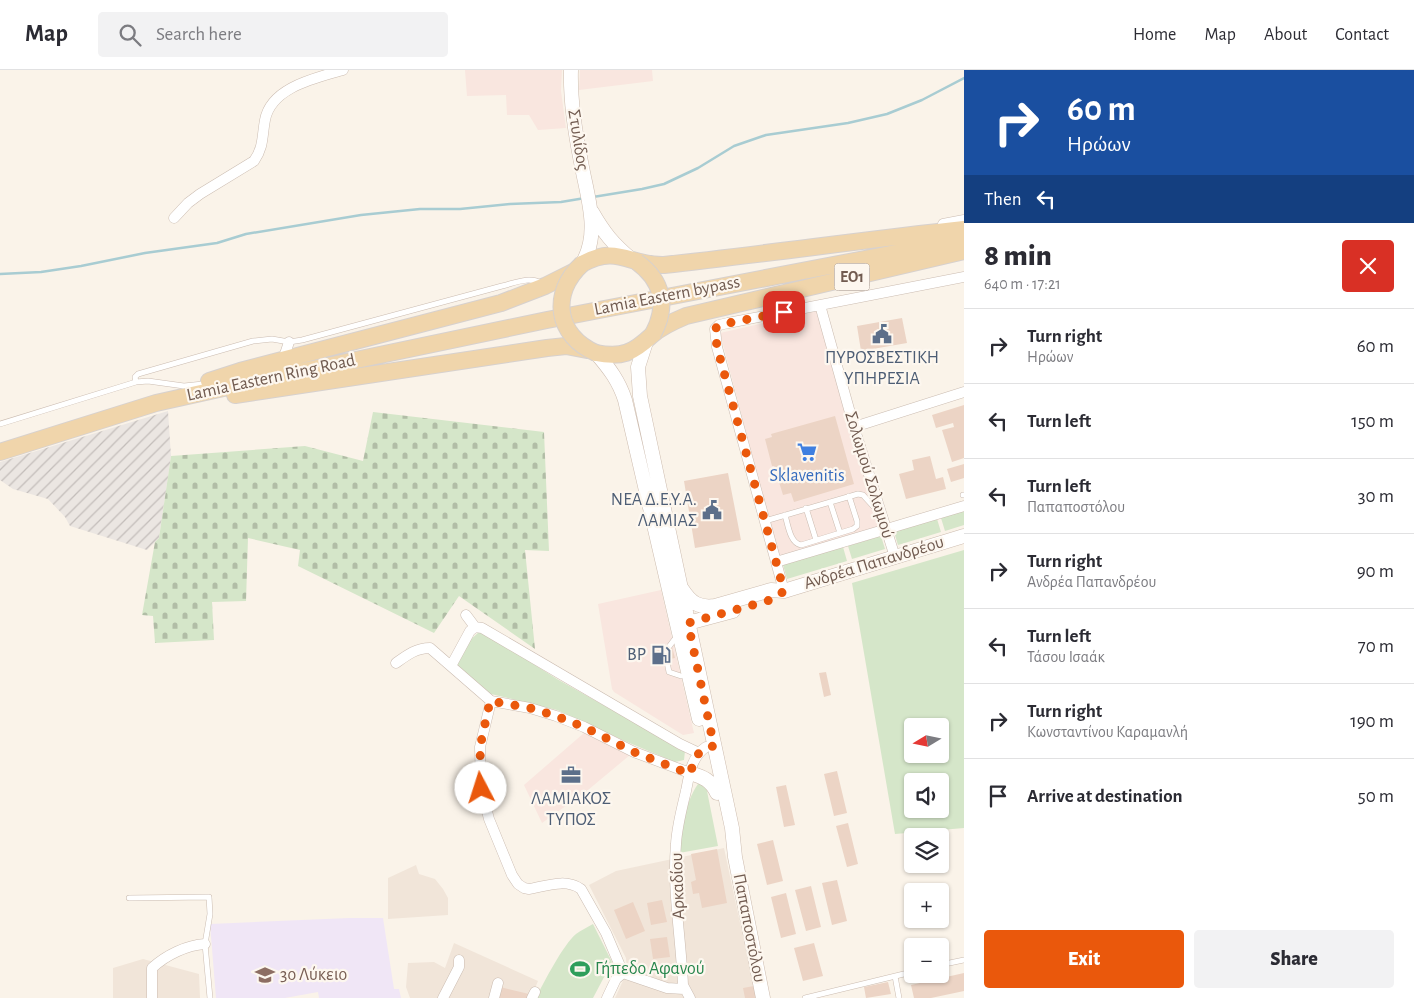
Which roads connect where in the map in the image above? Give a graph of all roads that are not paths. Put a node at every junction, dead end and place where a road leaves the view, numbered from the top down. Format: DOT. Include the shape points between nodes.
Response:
graph roads {
  1 [pos="344,70"];
  2 [pos="571,70"];
  3 [pos="590,209"];
  4 [pos="174,218"];
  5 [pos="964,220"];
  6 [pos="964,229"];
  7 [pos="964,240"];
  8 [pos="840,243"];
  9 [pos="964,250"];
  10 [pos="634,260"];
  11 [pos="578,267"];
  12 [pos="964,277"];
  13 [pos="545,286"];
  14 [pos="820,305"];
  15 [pos="649,338"];
  16 [pos="289,342"];
  17 [pos="592,352"];
  18 [pos="283,360"];
  19 [pos="136,382"];
  20 [pos="203,384"];
  21 [pos="964,392"];
  22 [pos="156,403"];
  23 [pos="0,424"];
  24 [pos="854,427"];
  25 [pos="0,452"];
  26 [pos="849,496"];
  27 [pos="830,502"];
  28 [pos="878,506"];
  29 [pos="964,506"];
  30 [pos="806,508"];
  31 [pos="786,515"];
  32 [pos="765,521"];
  33 [pos="885,528"];
  34 [pos="840,533"];
  35 [pos="964,536"];
  36 [pos="816,540"];
  37 [pos="895,557"];
  38 [pos="776,562"];
  39 [pos="681,588"];
  40 [pos="784,591"];
  41 [pos="466,615"];
  42 [pos="683,622"];
  43 [pos="475,627"];
  44 [pos="674,640"];
  45 [pos="396,663"];
  46 [pos="451,666"];
  47 [pos="681,676"];
  48 [pos="490,701"];
  49 [pos="706,749"];
  50 [pos="690,774"];
  51 [pos="717,793"];
  52 [pos="735,857"];
  53 [pos="129,898"];
  54 [pos="205,944"];
  55 [pos="459,960"];
  56 [pos="964,960"];
  57 [pos="949,963"];
  58 [pos="623,973"];
  59 [pos="904,974"];
  60 [pos="895,976"];
  61 [pos="498,983"];
  62 [pos="687,994"];
  63 [pos="152,998"];
  64 [pos="210,998"];
  65 [pos="443,998"];
  66 [pos="494,998"];
  67 [pos="607,998"];
  68 [pos="763,998"];
  69 [pos="805,998"];
  70 [pos="899,998"];
  1 -- 4 [label="street" via="294,87 271,103 265,118 263,142 254,161 200,194"];
  2 -- 3 [label="main road, Στυλίδος" via="572,108"];
  3 -- 10 [label="main road, Στυλίδος" via="618,249"];
  3 -- 11 [label="main road, Στυλίδος" via="591,242"];
  5 -- 8 [label="street"];
  6 -- 8 [label="main road, ΕΟ1"];
  7 -- 22 [label="main road, Lamia Eastern Ring Road" via="555,318"];
  8 -- 10 [label="main road, ΕΟ1" via="664,265"];
  9 -- 15 [label="main road, ΕΟ1" via="686,316"];
  10 -- 11 [label="main road, ΕΟ1" via="606,255"];
  10 -- 15 [label="main road, bridge" via="654,278 662,300 658,324"];
  11 -- 13 [label="main road"];
  11 -- 17 [label="main road, bridge" via="568,279 561,298 563,318 572,337"];
  12 -- 14 [label="street"];
  13 -- 16 [label="lane" via="528,280"];
  13 -- 18 [label="main road" via="501,303"];
  14 -- 24 [label="street, Σολωμού Σολωμού"];
  14 -- 32 [label="street" via="719,325 715,329 717,347"];
  15 -- 17 [label="main road, ΕΟ1" via="635,350 622,355"];
  15 -- 39 [label="main road, Παπαποστόλου" via="638,367 638,382"];
  16 -- 18 [label="street"];
  16 -- 19 [label="lane" via="272,339 253,341 138,374"];
  17 -- 22 [label="main road" via="566,346 547,348 246,394"];
  17 -- 42 [label="main road, Παπαποστόλου" via="621,387 661,550"];
  18 -- 20 [label="main road"];
  19 -- 20 [label="lane" via="184,386"];
  19 -- 23 [label="lane"];
  20 -- 22 [label="main road"];
  21 -- 24 [label="street"];
  22 -- 25 [label="main road, Lamia Eastern Ring Road"];
  24 -- 28 [label="street, Σολωμού Σολωμού"];
  26 -- 27 [label="lane"];
  26 -- 28 [label="lane" via="858,494"];
  26 -- 34 [label="lane" via="857,526"];
  27 -- 30 [label="lane"];
  27 -- 34 [label="lane"];
  28 -- 33 [label="street, Σολωμού Σολωμού"];
  29 -- 33 [label="street"];
  30 -- 31 [label="lane"];
  30 -- 36 [label="lane"];
  31 -- 32 [label="lane"];
  31 -- 36 [label="lane" via="796,544"];
  32 -- 38 [label="street"];
  33 -- 37 [label="street, Σολωμού Σολωμού"];
  33 -- 38 [label="street"];
  34 -- 36 [label="lane"];
  35 -- 37 [label="main road, Ανδρέα Παπανδρέου"];
  37 -- 40 [label="main road, Ανδρέα Παπανδρέου"];
  38 -- 40 [label="street"];
  39 -- 40 [label="main road, Ανδρέα Παπανδρέου" via="689,600 708,607 771,590"];
  39 -- 42 [label="main road, Παπαποστόλου"];
  40 -- 42 [label="main road, Ανδρέα Παπανδρέου" via="774,599"];
  41 -- 43 [label="street"];
  42 -- 49 [label="main road, Παπαποστόλου"];
  43 -- 46 [label="street"];
  43 -- 49 [label="street" via="502,639 680,744"];
  44 -- 47 [label="lane" via="665,652 670,672"];
  45 -- 46 [label="street" via="408,653 430,648"];
  46 -- 48 [label="street"];
  48 -- 50 [label="street" via="556,716"];
  48 -- 58 [label="street" via="480,747 481,788 489,819 512,875 524,888 562,882 581,889 606,932"];
  49 -- 50 [label="street, Αρκαδίου" via="694,761"];
  49 -- 51 [label="main road, Παπαποστόλου"];
  49 -- 52 [label="main road, Παπαποστόλου" via="732,828"];
  50 -- 51 [label="main road" via="702,776"];
  50 -- 62 [label="street, Αρκαδίου" via="675,856"];
  51 -- 52 [label="main road, Παπαποστόλου"];
  52 -- 68 [label="main road, Παπαποστόλου"];
  53 -- 54 [label="lane" via="209,897"];
  54 -- 63 [label="street" via="180,950 152,968"];
  54 -- 64 [label="lane"];
  55 -- 65 [label="street"];
  56 -- 57 [label="lane"];
  58 -- 62 [label="street"];
  58 -- 67 [label="street" via="616,979"];
  59 -- 60 [label="lane"];
  60 -- 69 [label="lane"];
  60 -- 70 [label="lane"];
  61 -- 66 [label="street"];
}
